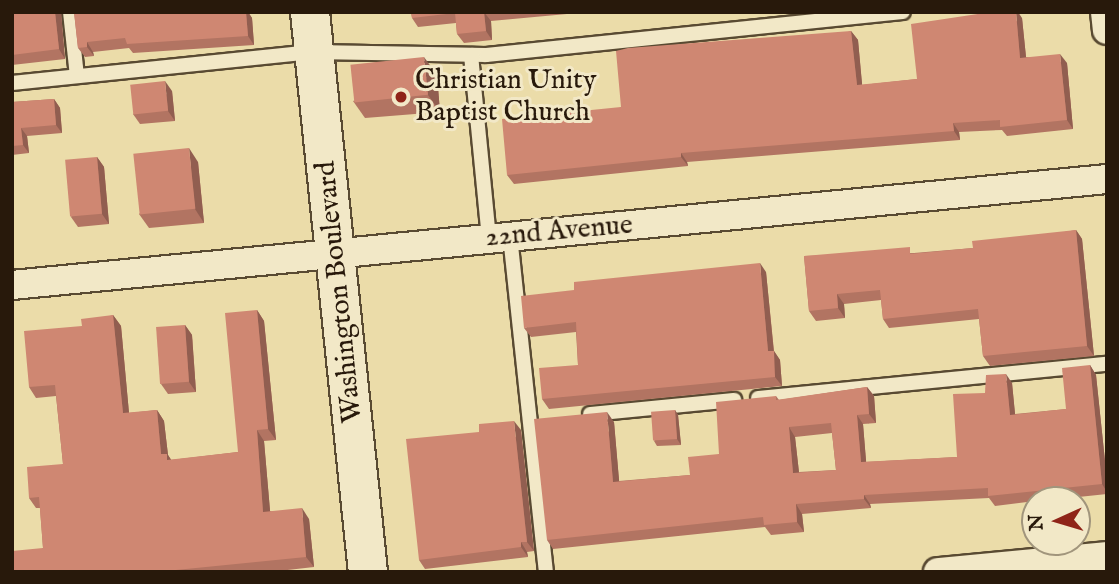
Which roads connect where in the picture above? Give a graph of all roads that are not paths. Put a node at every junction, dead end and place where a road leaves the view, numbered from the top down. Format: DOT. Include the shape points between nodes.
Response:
graph roads {
  1 [pos="70,12"];
  2 [pos="310,12"];
  3 [pos="903,12"];
  4 [pos="1105,12"];
  5 [pos="1107,30"];
  6 [pos="314,52"];
  7 [pos="471,55"];
  8 [pos="77,76"];
  9 [pos="12,83"];
  10 [pos="1107,179"];
  11 [pos="500,237"];
  12 [pos="336,253"];
  13 [pos="12,285"];
  14 [pos="1107,364"];
  15 [pos="571,416"];
  16 [pos="1107,556"];
  17 [pos="368,572"];
  18 [pos="546,572"];
  19 [pos="938,572"];
  1 -- 8 [label="lane"];
  2 -- 6 [label="street, Washington Boulevard"];
  3 -- 7 [label="lane"];
  4 -- 5 [label="street"];
  6 -- 7 [label="lane"];
  6 -- 8 [label="lane"];
  6 -- 12 [label="street, Washington Boulevard"];
  7 -- 11 [label="lane"];
  8 -- 9 [label="lane"];
  10 -- 11 [label="street, 22nd Avenue"];
  11 -- 12 [label="street, 22nd Avenue"];
  11 -- 18 [label="lane" via="537,419"];
  12 -- 13 [label="street, 22nd Avenue"];
  12 -- 17 [label="street, Washington Boulevard"];
  14 -- 15 [label="lane"];
  16 -- 19 [label="street"];
}
